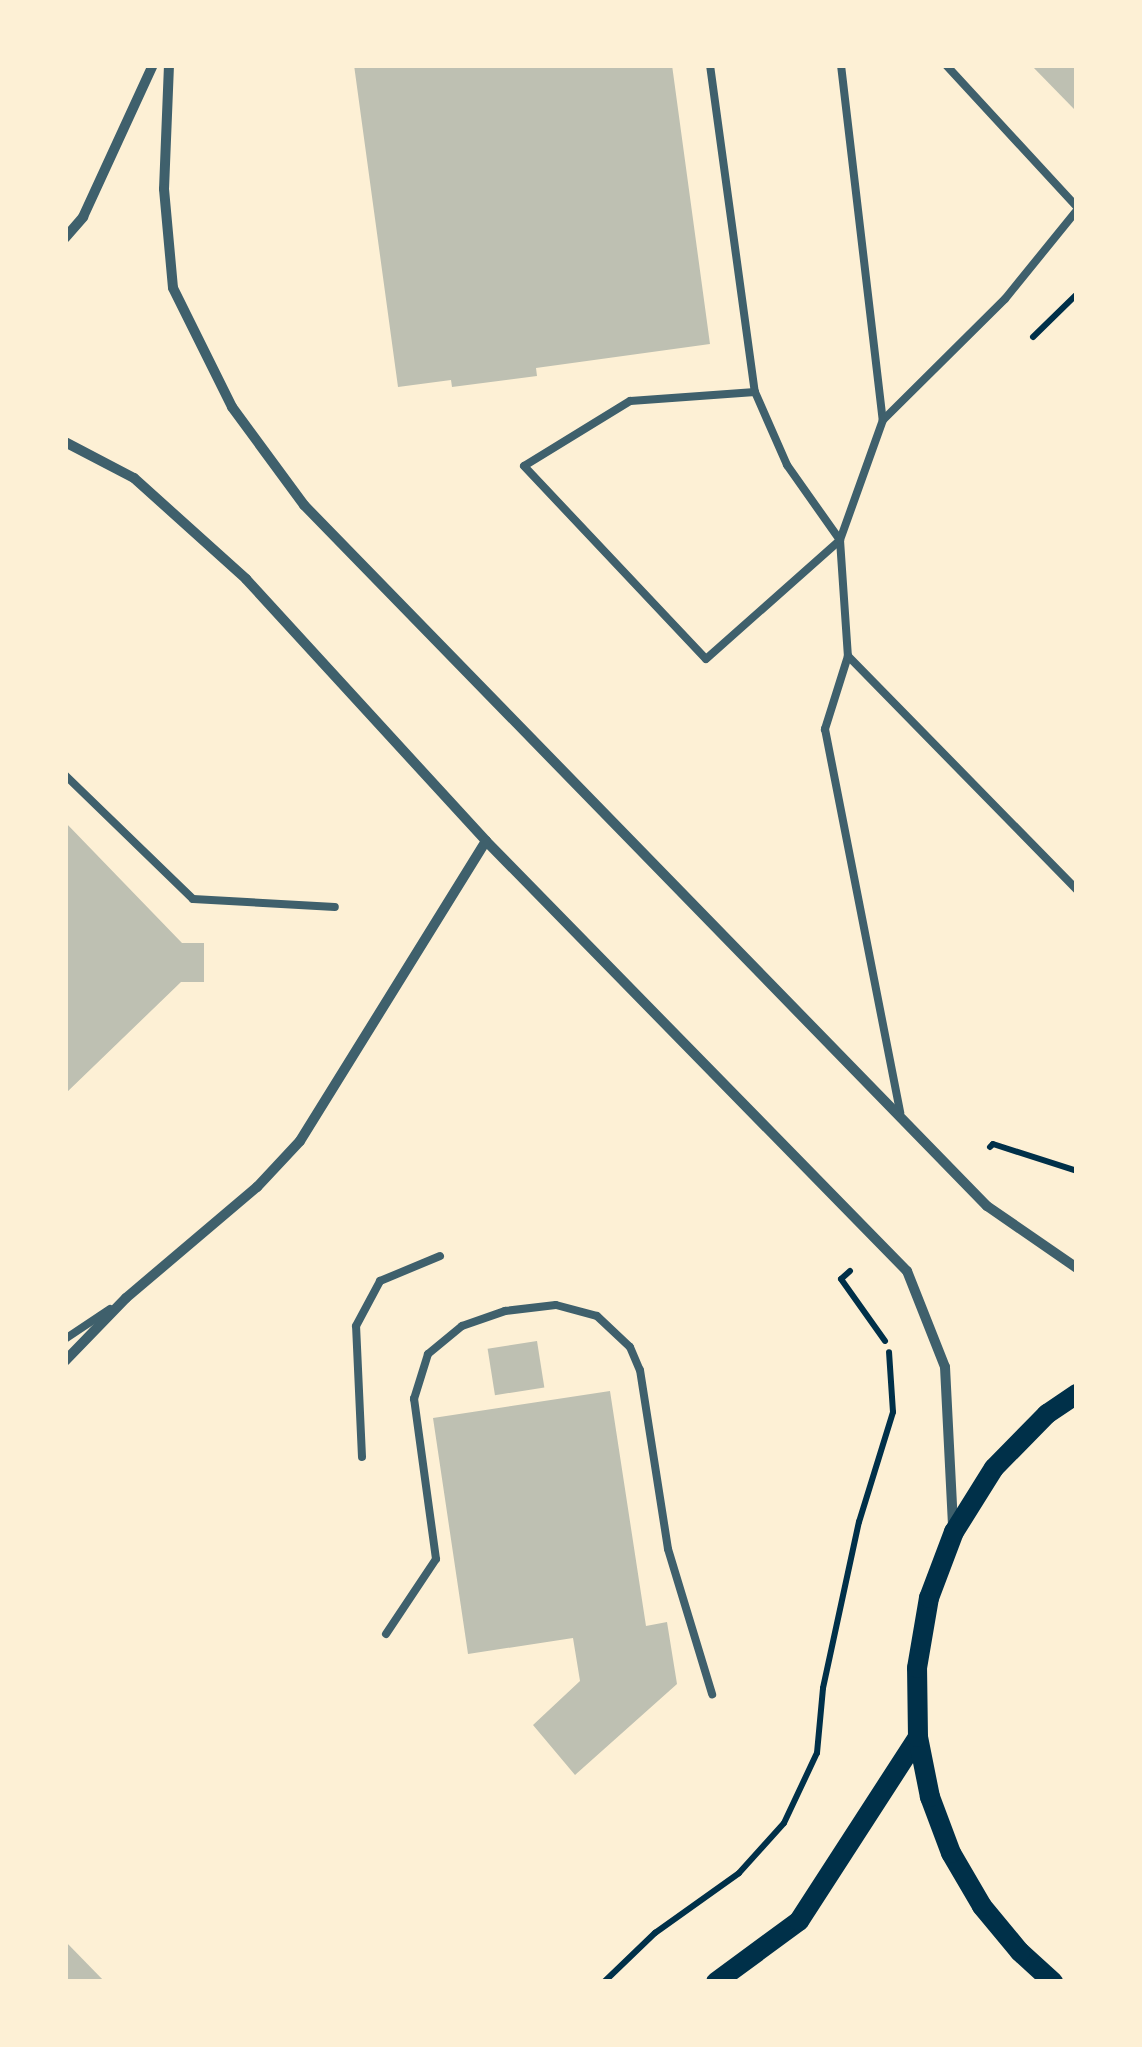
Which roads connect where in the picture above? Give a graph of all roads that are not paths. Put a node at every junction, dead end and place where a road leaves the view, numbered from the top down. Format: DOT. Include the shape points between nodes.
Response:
graph roads {
  1 [pos="152,65"];
  2 [pos="168,65"];
  3 [pos="710,65"];
  4 [pos="841,65"];
  5 [pos="946,65"];
  6 [pos="1077,209"];
  7 [pos="65,238"];
  8 [pos="755,392"];
  9 [pos="883,420"];
  10 [pos="65,442"];
  11 [pos="840,540"];
  12 [pos="848,656"];
  13 [pos="65,775"];
  14 [pos="486,841"];
  15 [pos="1077,890"];
  16 [pos="336,907"];
  17 [pos="900,1113"];
  18 [pos="440,1256"];
  19 [pos="1077,1268"];
  20 [pos="126,1298"];
  21 [pos="65,1340"];
  22 [pos="65,1361"];
  23 [pos="1077,1394"];
  24 [pos="362,1457"];
  25 [pos="954,1532"];
  26 [pos="386,1634"];
  27 [pos="712,1694"];
  28 [pos="918,1737"];
  29 [pos="716,1982"];
  30 [pos="1053,1982"];
  1 -- 7 [label="street" via="84,217"];
  2 -- 17 [label="street" via="164,190 173,288 232,407 304,505"];
  3 -- 8 [label="lane"];
  4 -- 9 [label="lane"];
  5 -- 6 [label="lane"];
  6 -- 9 [label="lane" via="1005,300"];
  8 -- 11 [label="lane" via="787,464"];
  8 -- 11 [label="lane" via="630,401 524,466 706,660"];
  9 -- 11 [label="lane"];
  10 -- 14 [label="street" via="134,478 246,579"];
  11 -- 12 [label="lane"];
  12 -- 15 [label="lane"];
  12 -- 17 [label="lane" via="825,729"];
  13 -- 16 [label="lane" via="193,899"];
  14 -- 20 [label="street" via="300,1142 258,1187"];
  14 -- 25 [label="street" via="907,1270 945,1368"];
  17 -- 19 [label="street" via="987,1206"];
  18 -- 24 [label="lane" via="380,1281 356,1326"];
  20 -- 21 [label="lane"];
  20 -- 22 [label="street"];
  23 -- 25 [label="main road" via="1047,1414 994,1468"];
  25 -- 28 [label="main road" via="928,1598 917,1668"];
  26 -- 27 [label="lane" via="436,1559 414,1398 428,1354 462,1326 505,1311 556,1305 597,1316 635,1358 668,1549"];
  28 -- 29 [label="main road" via="799,1921"];
  28 -- 30 [label="main road" via="951,1853 982,1906"];
}
